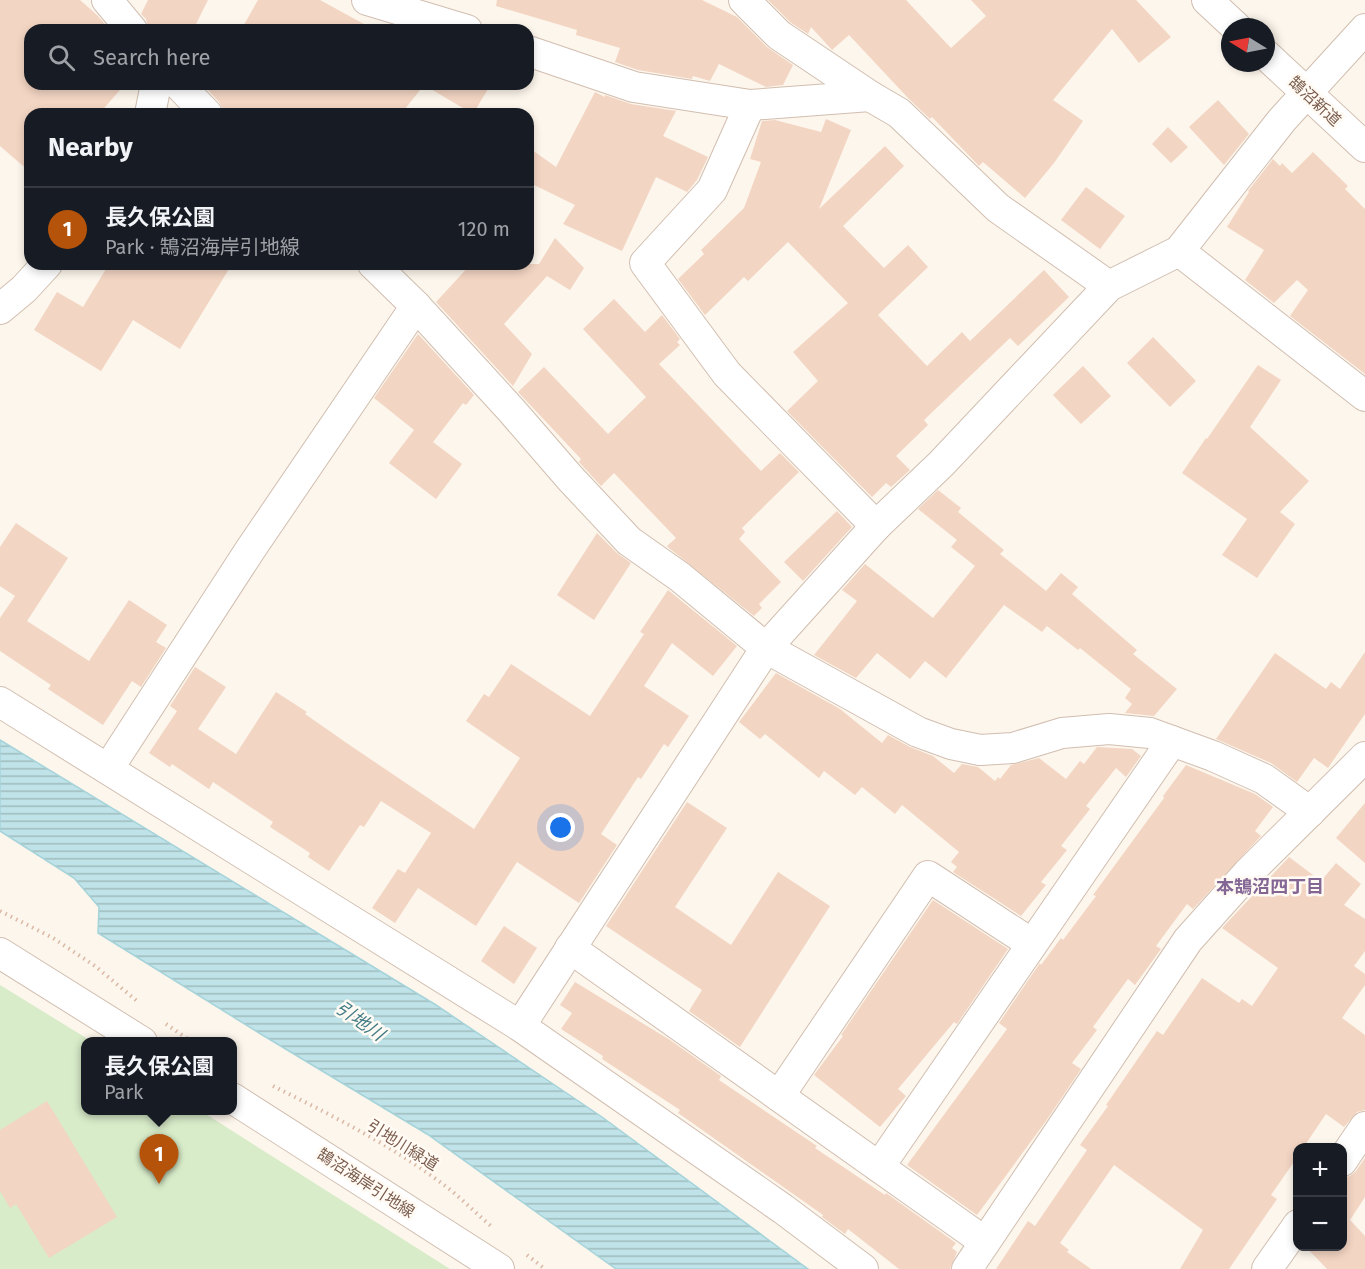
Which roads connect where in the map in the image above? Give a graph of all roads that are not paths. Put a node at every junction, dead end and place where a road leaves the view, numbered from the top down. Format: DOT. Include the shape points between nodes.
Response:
graph roads {
  1 [pos="107,0"];
  2 [pos="367,0"];
  3 [pos="744,0"];
  4 [pos="1207,0"];
  5 [pos="1226,18"];
  6 [pos="127,24"];
  7 [pos="447,24"];
  8 [pos="1365,29"];
  9 [pos="534,53"];
  10 [pos="1275,64"];
  11 [pos="155,90"];
  12 [pos="184,90"];
  13 [pos="1306,93"];
  14 [pos="870,96"];
  15 [pos="750,105"];
  16 [pos="151,108"];
  17 [pos="201,108"];
  18 [pos="1365,147"];
  19 [pos="1179,251"];
  20 [pos="41,270"];
  21 [pos="379,270"];
  22 [pos="1109,286"];
  23 [pos="416,306"];
  24 [pos="0,309"];
  25 [pos="1365,396"];
  26 [pos="876,526"];
  27 [pos="766,648"];
  28 [pos="0,702"];
  29 [pos="1172,741"];
  30 [pos="1365,757"];
  31 [pos="108,769"];
  32 [pos="1310,812"];
  33 [pos="1032,944"];
  34 [pos="570,948"];
  35 [pos="0,953"];
  36 [pos="520,1026"];
  37 [pos="136,1037"];
  38 [pos="778,1096"];
  39 [pos="237,1101"];
  40 [pos="1365,1127"];
  41 [pos="1347,1154"];
  42 [pos="879,1167"];
  43 [pos="1293,1232"];
  44 [pos="985,1242"];
  45 [pos="509,1259"];
  46 [pos="863,1269"];
  47 [pos="967,1269"];
  48 [pos="1267,1269"];
  1 -- 6 [label="street"];
  2 -- 7 [label="street"];
  3 -- 14 [label="street" via="779,35"];
  4 -- 5 [label="street"];
  8 -- 13 [label="street"];
  9 -- 15 [label="street" via="634,87"];
  10 -- 13 [label="street, 鵠沼新道"];
  11 -- 16 [label="street"];
  12 -- 17 [label="street"];
  13 -- 18 [label="street, 鵠沼新道"];
  13 -- 19 [label="street"];
  14 -- 15 [label="street"];
  14 -- 22 [label="street" via="899,113 998,208"];
  15 -- 26 [label="street" via="712,190 645,263 727,374"];
  19 -- 22 [label="street"];
  19 -- 25 [label="street"];
  20 -- 24 [label="street"];
  21 -- 23 [label="street"];
  22 -- 26 [label="street" via="941,464"];
  23 -- 27 [label="street" via="629,541 680,577"];
  23 -- 31 [label="street" via="250,550"];
  26 -- 27 [label="street"];
  27 -- 29 [label="street" via="918,732 951,744 980,750 1013,748 1062,733 1109,729 1150,733"];
  27 -- 34 [label="street"];
  28 -- 31 [label="street"];
  29 -- 32 [label="street" via="1264,779"];
  29 -- 33 [label="street"];
  30 -- 32 [label="street"];
  31 -- 36 [label="street"];
  32 -- 44 [label="street" via="1188,940"];
  33 -- 38 [label="street" via="928,876"];
  33 -- 42 [label="street"];
  34 -- 36 [label="street"];
  34 -- 38 [label="street"];
  35 -- 37 [label="street"];
  36 -- 46 [label="street"];
  38 -- 42 [label="street"];
  39 -- 45 [label="street, 鵠沼海岸引地線"];
  40 -- 41 [label="street"];
  42 -- 44 [label="street"];
  43 -- 48 [label="street"];
  44 -- 47 [label="street"];
}
